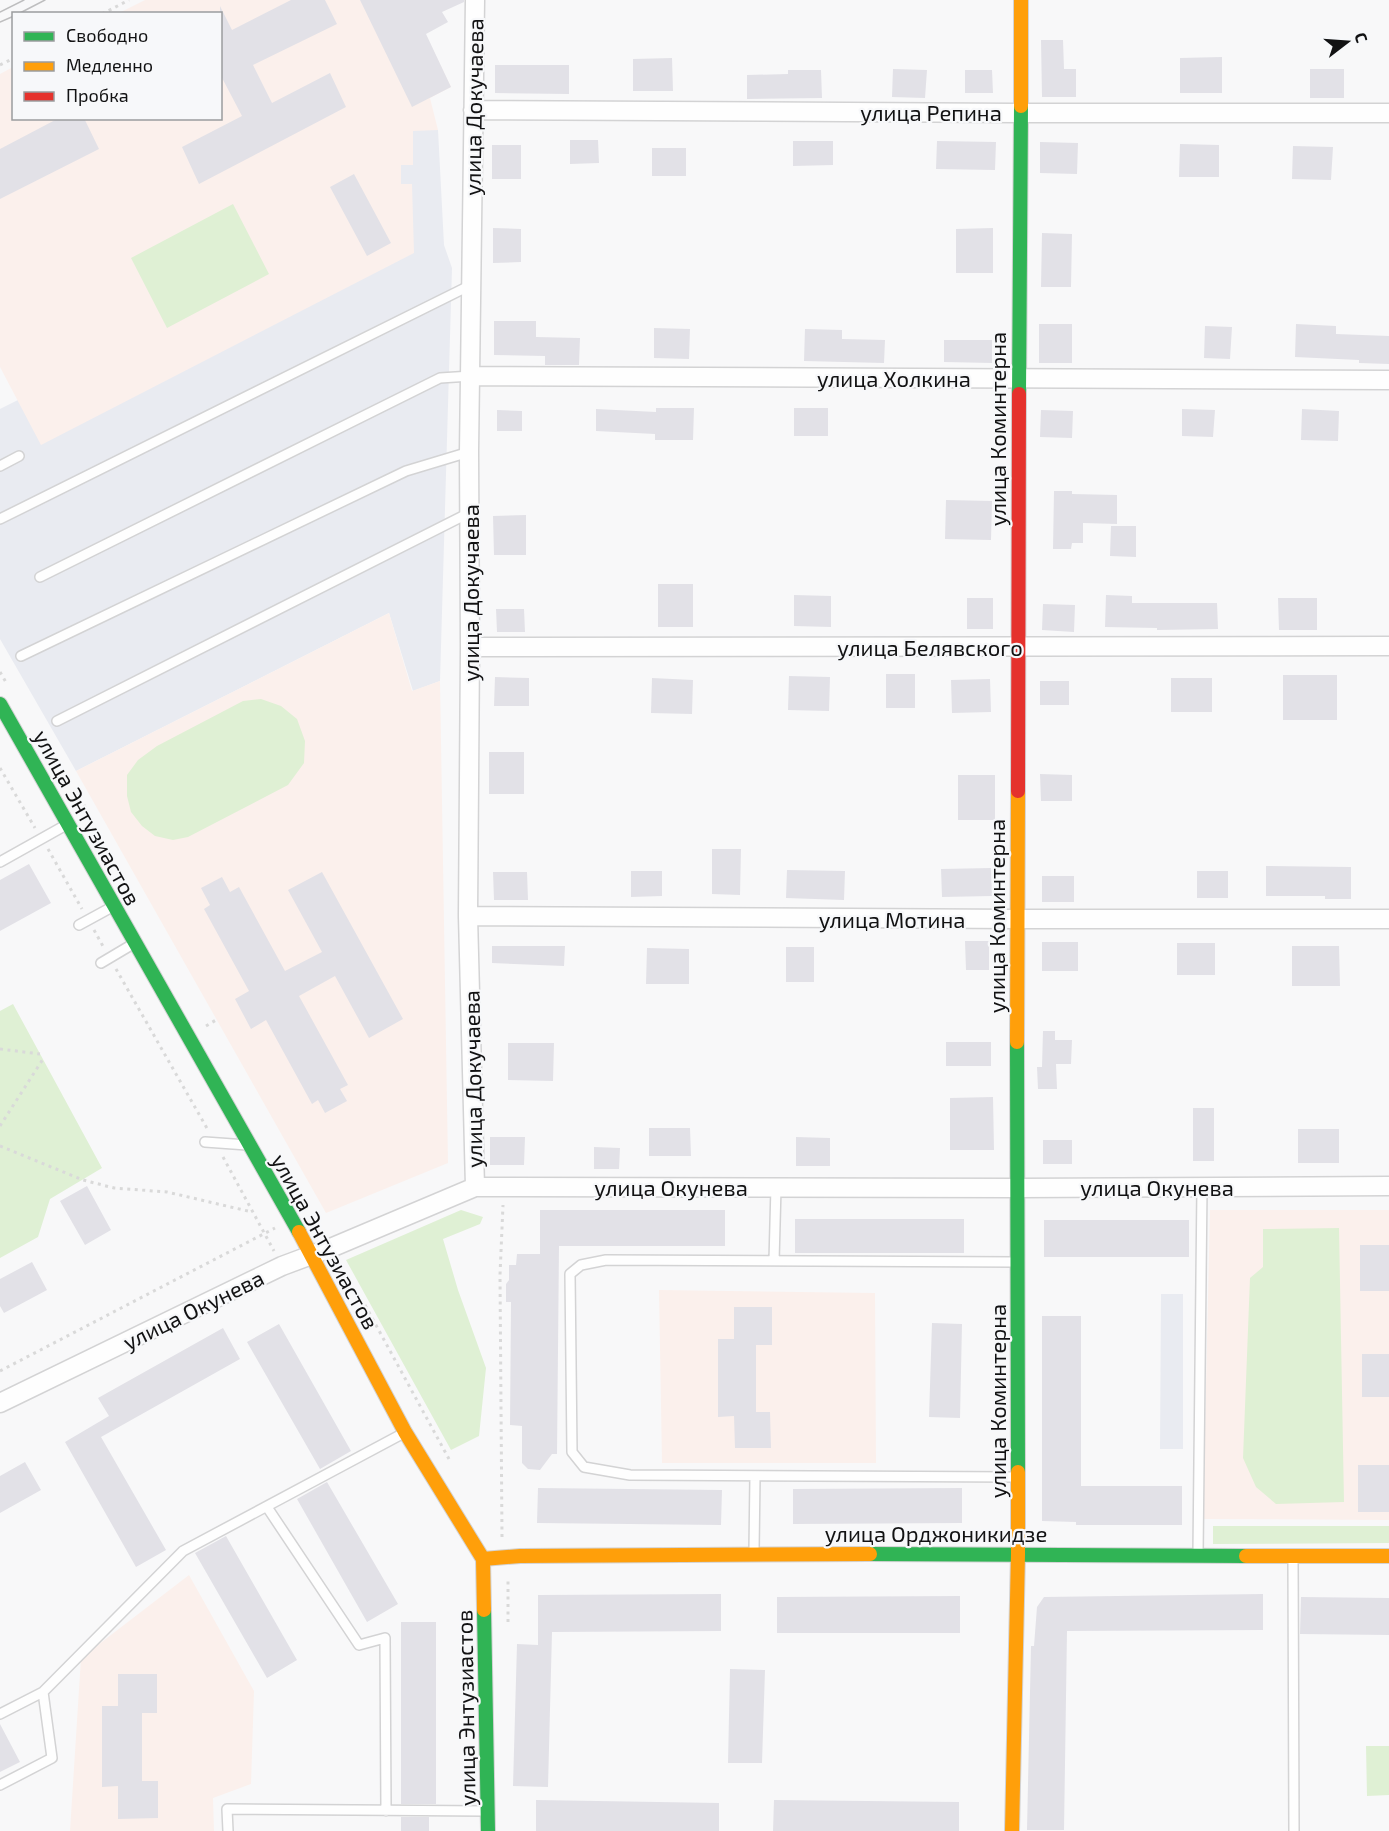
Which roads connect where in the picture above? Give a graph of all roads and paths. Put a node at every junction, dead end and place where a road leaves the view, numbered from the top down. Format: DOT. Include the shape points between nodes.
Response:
graph roads {
  1 [pos="129,0"];
  2 [pos="475,0"];
  3 [pos="1021,0"];
  4 [pos="106,12"];
  5 [pos="473,110"];
  6 [pos="1020,113"];
  7 [pos="1389,113"];
  8 [pos="471,285"];
  9 [pos="471,376"];
  10 [pos="1018,379"];
  11 [pos="1389,380"];
  12 [pos="469,452"];
  13 [pos="19,456"];
  14 [pos="0,466"];
  15 [pos="471,512"];
  16 [pos="0,519"];
  17 [pos="40,577"];
  18 [pos="1389,646"];
  19 [pos="470,647"];
  20 [pos="1018,647"];
  21 [pos="21,656"];
  22 [pos="0,672"];
  23 [pos="12,693"];
  24 [pos="0,704"];
  25 [pos="57,721"];
  26 [pos="0,768"];
  27 [pos="79,800"];
  28 [pos="92,818"];
  29 [pos="68,824"];
  30 [pos="42,838"];
  31 [pos="0,862"];
  32 [pos="114,906"];
  33 [pos="468,916"];
  34 [pos="1017,919"];
  35 [pos="1389,919"];
  36 [pos="88,920"];
  37 [pos="79,925"];
  38 [pos="135,943"];
  39 [pos="105,960"];
  40 [pos="0,1049"];
  41 [pos="40,1054"];
  42 [pos="43,1059"];
  43 [pos="0,1126"];
  44 [pos="210,1142"];
  45 [pos="249,1145"];
  46 [pos="0,1146"];
  47 [pos="1389,1186"];
  48 [pos="475,1187"];
  49 [pos="503,1187"];
  50 [pos="1202,1187"];
  51 [pos="776,1188"];
  52 [pos="1018,1188"];
  53 [pos="253,1212"];
  54 [pos="291,1220"];
  55 [pos="265,1234"];
  56 [pos="312,1254"];
  57 [pos="774,1261"];
  58 [pos="1018,1262"];
  59 [pos="282,1266"];
  60 [pos="362,1300"];
  61 [pos="0,1371"];
  62 [pos="0,1403"];
  63 [pos="405,1432"];
  64 [pos="452,1464"];
  65 [pos="755,1476"];
  66 [pos="1018,1477"];
  67 [pos="267,1507"];
  68 [pos="754,1554"];
  69 [pos="1018,1554"];
  70 [pos="1198,1555"];
  71 [pos="1293,1556"];
  72 [pos="1389,1556"];
  73 [pos="502,1557"];
  74 [pos="483,1559"];
  75 [pos="43,1692"];
  76 [pos="0,1714"];
  77 [pos="0,1785"];
  78 [pos="386,1811"];
  79 [pos="488,1811"];
  80 [pos="228,1831"];
  81 [pos="488,1831"];
  82 [pos="1012,1831"];
  83 [pos="1294,1831"];
  1 -- 4 [label="path"];
  2 -- 5 [label="street, улица Докучаева"];
  3 -- 6 [label="street, улица Коминтерна"];
  5 -- 6 [label="street, улица Репина"];
  5 -- 8 [label="street, улица Докучаева"];
  6 -- 7 [label="street, улица Репина"];
  6 -- 10 [label="street, улица Коминтерна"];
  8 -- 9 [label="street, улица Докучаева"];
  8 -- 16 [label="lane"];
  9 -- 10 [label="street, улица Холкина"];
  9 -- 12 [label="street, улица Докучаева"];
  9 -- 17 [label="lane" via="440,378"];
  10 -- 11 [label="street, улица Холкина"];
  10 -- 20 [label="street, улица Коминтерна"];
  12 -- 15 [label="street, улица Докучаева"];
  12 -- 21 [label="lane" via="406,471"];
  13 -- 14 [label="lane"];
  15 -- 19 [label="street, улица Докучаева"];
  15 -- 25 [label="lane"];
  18 -- 20 [label="street, улица Белявского"];
  19 -- 20 [label="street, улица Белявского"];
  19 -- 33 [label="street, улица Докучаева"];
  20 -- 34 [label="street, улица Коминтерна"];
  22 -- 23 [label="path"];
  24 -- 29 [label="street, улица Энтузиастов"];
  26 -- 30 [label="path"];
  27 -- 28 [label="path"];
  29 -- 30 [label="lane"];
  29 -- 32 [label="street, улица Энтузиастов"];
  30 -- 31 [label="lane"];
  30 -- 36 [label="path"];
  32 -- 36 [label="lane"];
  32 -- 38 [label="street, улица Энтузиастов"];
  33 -- 34 [label="street, улица Мотина"];
  33 -- 48 [label="street, улица Докучаева"];
  34 -- 35 [label="street, улица Мотина"];
  34 -- 52 [label="street, улица Коминтерна"];
  36 -- 37 [label="lane"];
  36 -- 39 [label="path"];
  38 -- 39 [label="lane"];
  38 -- 45 [label="street, улица Энтузиастов"];
  39 -- 44 [label="path"];
  40 -- 41 [label="path"];
  42 -- 43 [label="path"];
  44 -- 45 [label="lane"];
  44 -- 53 [label="path"];
  45 -- 54 [label="street, улица Энтузиастов"];
  46 -- 53 [label="path" via="83,1180 114,1188 167,1192"];
  47 -- 50 [label="street, улица Окунева"];
  48 -- 49 [label="street, улица Окунева"];
  48 -- 56 [label="street, улица Окунева"];
  49 -- 51 [label="street, улица Окунева"];
  49 -- 73 [label="path"];
  50 -- 52 [label="street, улица Окунева"];
  50 -- 70 [label="lane"];
  51 -- 52 [label="street, улица Окунева"];
  51 -- 57 [label="lane"];
  52 -- 58 [label="street, улица Коминтерна"];
  53 -- 55 [label="path"];
  54 -- 55 [label="path"];
  54 -- 56 [label="street, улица Энтузиастов"];
  55 -- 59 [label="path"];
  55 -- 61 [label="path"];
  56 -- 59 [label="street, улица Окунева"];
  56 -- 63 [label="street, улица Энтузиастов"];
  57 -- 58 [label="lane"];
  57 -- 65 [label="lane" via="606,1260 581,1265 570,1274 572,1452 584,1467 630,1475"];
  58 -- 66 [label="street, улица Коминтерна"];
  59 -- 62 [label="street, улица Окунева"];
  60 -- 64 [label="path"];
  63 -- 67 [label="lane"];
  63 -- 74 [label="street, улица Энтузиастов"];
  65 -- 66 [label="lane"];
  65 -- 68 [label="lane"];
  66 -- 69 [label="street, улица Коминтерна"];
  67 -- 75 [label="lane" via="183,1551"];
  67 -- 78 [label="lane" via="359,1645 386,1638"];
  68 -- 69 [label="street, улица Орджоникидзе"];
  68 -- 73 [label="street, улица Орджоникидзе"];
  69 -- 70 [label="street, улица Орджоникидзе"];
  69 -- 82 [label="street, улица Коминтерна"];
  70 -- 71 [label="street, улица Орджоникидзе"];
  71 -- 72 [label="street, улица Орджоникидзе"];
  71 -- 83 [label="lane"];
  73 -- 74 [label="street, улица Орджоникидзе"];
  74 -- 79 [label="street, улица Энтузиастов"];
  75 -- 76 [label="lane"];
  75 -- 77 [label="lane" via="52,1758"];
  78 -- 79 [label="lane"];
  78 -- 80 [label="lane" via="227,1809"];
  79 -- 81 [label="street, улица Энтузиастов"];
}
